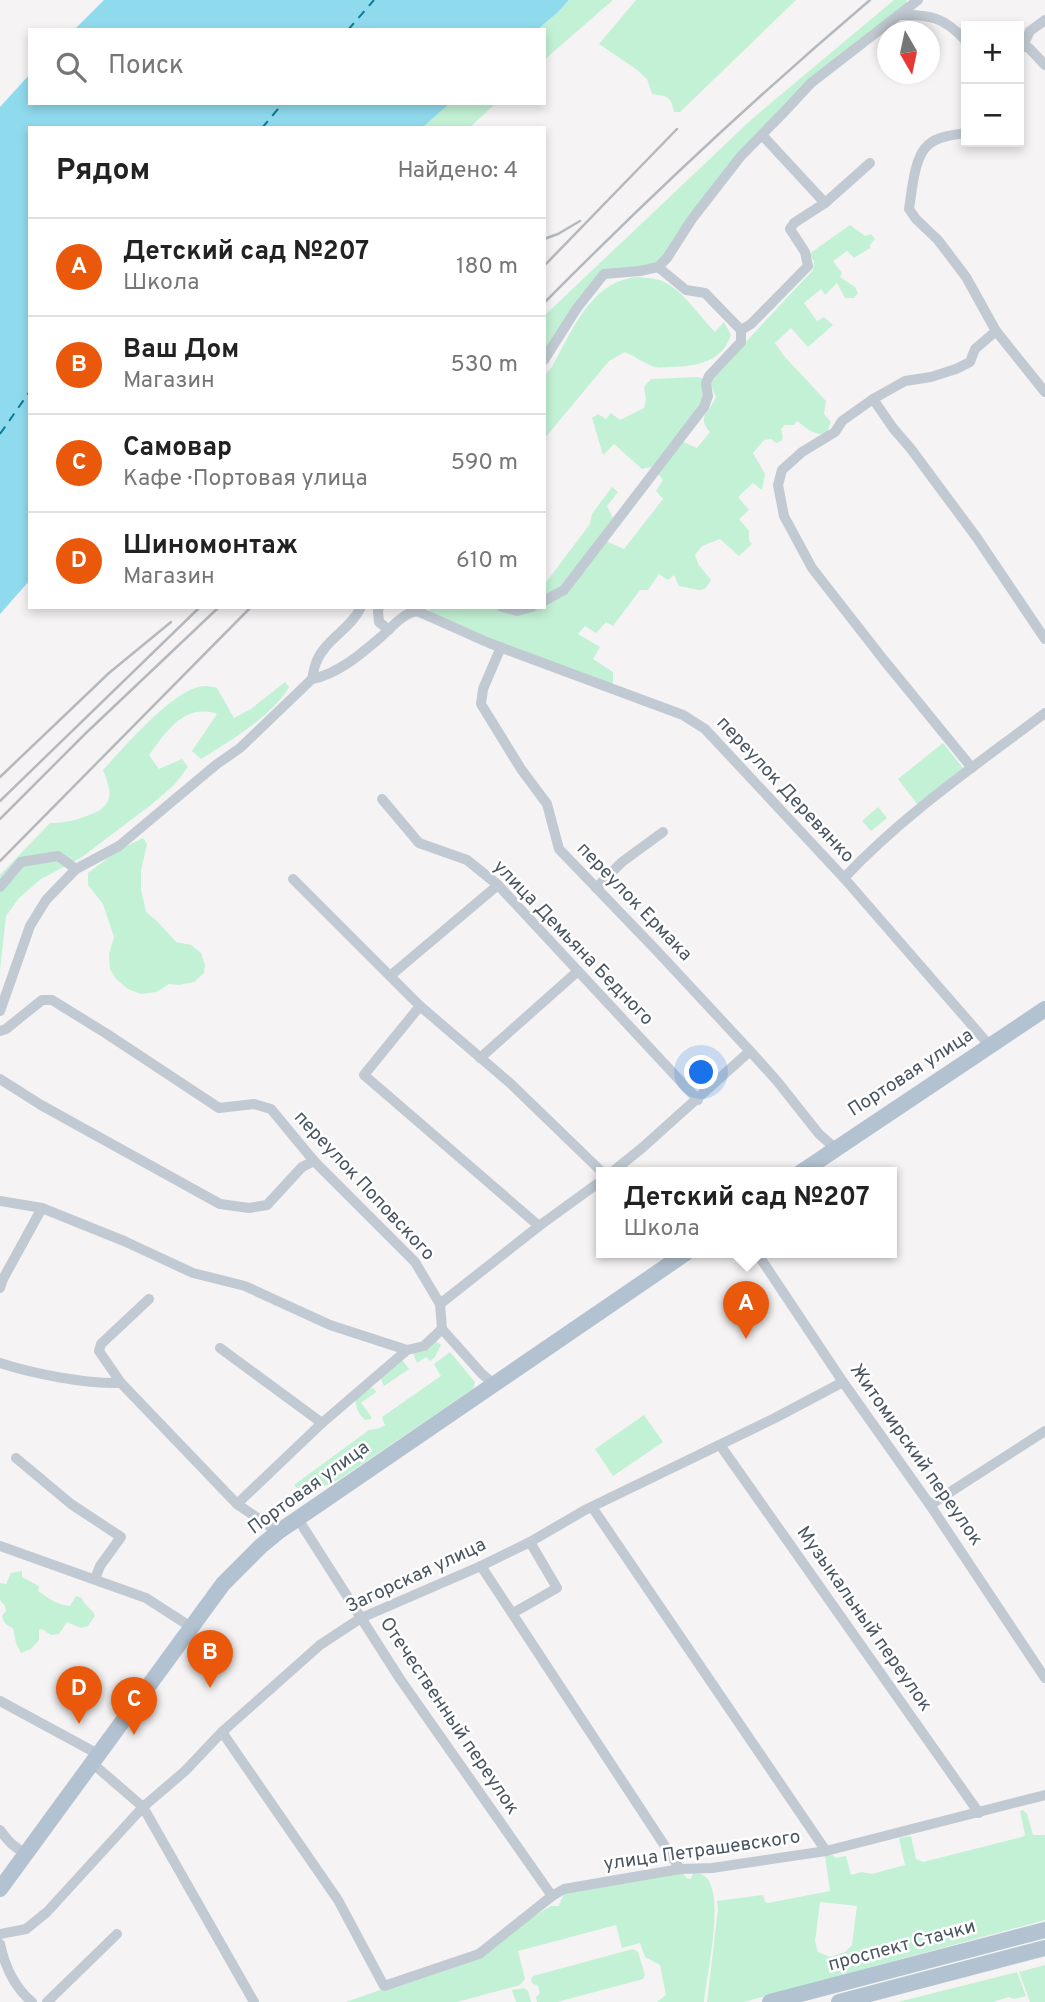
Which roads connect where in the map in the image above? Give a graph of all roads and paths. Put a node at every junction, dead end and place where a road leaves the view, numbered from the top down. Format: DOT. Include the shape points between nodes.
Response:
graph roads {
  1 [pos="918,0"];
  2 [pos="898,15"];
  3 [pos="1045,20"];
  4 [pos="961,37"];
  5 [pos="1024,41"];
  6 [pos="1024,46"];
  7 [pos="1045,65"];
  8 [pos="961,134"];
  9 [pos="762,135"];
  10 [pos="870,163"];
  11 [pos="825,203"];
  12 [pos="658,267"];
  13 [pos="741,330"];
  14 [pos="996,331"];
  15 [pos="546,357"];
  16 [pos="1045,392"];
  17 [pos="873,399"];
  18 [pos="546,600"];
  19 [pos="360,609"];
  20 [pos="378,609"];
  21 [pos="413,610"];
  22 [pos="389,630"];
  23 [pos="1045,639"];
  24 [pos="501,647"];
  25 [pos="312,679"];
  26 [pos="1045,713"];
  27 [pos="972,768"];
  28 [pos="382,799"];
  29 [pos="663,832"];
  30 [pos="76,869"];
  31 [pos="844,878"];
  32 [pos="293,879"];
  33 [pos="498,885"];
  34 [pos="0,887"];
  35 [pos="596,888"];
  36 [pos="578,971"];
  37 [pos="390,976"];
  38 [pos="420,1006"];
  39 [pos="1045,1009"];
  40 [pos="0,1011"];
  41 [pos="0,1031"];
  42 [pos="990,1046"];
  43 [pos="750,1051"];
  44 [pos="480,1058"];
  45 [pos="0,1079"];
  46 [pos="698,1100"];
  47 [pos="835,1148"];
  48 [pos="314,1161"];
  49 [pos="597,1167"];
  50 [pos="618,1167"];
  51 [pos="808,1167"];
  52 [pos="596,1185"];
  53 [pos="0,1201"];
  54 [pos="42,1208"];
  55 [pos="539,1226"];
  56 [pos="679,1258"];
  57 [pos="760,1258"];
  58 [pos="0,1288"];
  59 [pos="149,1299"];
  60 [pos="440,1304"];
  61 [pos="442,1329"];
  62 [pos="220,1348"];
  63 [pos="407,1350"];
  64 [pos="0,1363"];
  65 [pos="843,1382"];
  66 [pos="121,1383"];
  67 [pos="494,1384"];
  68 [pos="322,1423"];
  69 [pos="1045,1431"];
  70 [pos="720,1445"];
  71 [pos="16,1458"];
  72 [pos="237,1504"];
  73 [pos="930,1505"];
  74 [pos="592,1507"];
  75 [pos="298,1519"];
  76 [pos="278,1532"];
  77 [pos="530,1542"];
  78 [pos="0,1546"];
  79 [pos="481,1566"];
  80 [pos="96,1579"];
  81 [pos="513,1614"];
  82 [pos="361,1618"];
  83 [pos="191,1627"];
  84 [pos="1045,1678"];
  85 [pos="0,1701"];
  86 [pos="222,1732"];
  87 [pos="95,1758"];
  88 [pos="1045,1795"];
  89 [pos="143,1807"];
  90 [pos="979,1813"];
  91 [pos="0,1830"];
  92 [pos="826,1851"];
  93 [pos="26,1853"];
  94 [pos="680,1869"];
  95 [pos="0,1889"];
  96 [pos="552,1896"];
  97 [pos="1045,1930"];
  98 [pos="0,1934"];
  99 [pos="117,1934"];
  100 [pos="0,1944"];
  101 [pos="1045,1948"];
  102 [pos="32,2002"];
  103 [pos="47,2002"];
  104 [pos="254,2002"];
  105 [pos="770,2002"];
  106 [pos="839,2002"];
  1 -- 2 [label="street"];
  2 -- 4 [label="street" via="942,20"];
  2 -- 9 [label="street" via="811,83"];
  3 -- 5 [label="street"];
  6 -- 7 [label="street"];
  8 -- 14 [label="street" via="928,145 916,167 909,209 967,276"];
  9 -- 11 [label="street"];
  9 -- 12 [label="street"];
  10 -- 11 [label="street"];
  11 -- 13 [label="street" via="790,229 808,266"];
  12 -- 13 [label="street" via="686,290 705,293"];
  12 -- 15 [label="street" via="604,274"];
  13 -- 18 [label="street" via="741,342 709,376 704,407 564,590"];
  14 -- 16 [label="street"];
  14 -- 17 [label="street" via="975,349 970,362 932,377 905,381"];
  17 -- 23 [label="street" via="977,538"];
  17 -- 27 [label="street" via="782,470 778,485 785,516 812,568"];
  19 -- 25 [label="street" via="356,619 320,654"];
  20 -- 22 [label="street" via="379,622"];
  21 -- 22 [label="street"];
  21 -- 24 [label="street, переулок Деревянко"];
  22 -- 25 [label="street" via="338,669"];
  24 -- 31 [label="street, переулок Деревянко" via="683,715 705,729"];
  24 -- 35 [label="street, переулок Ермака" via="482,689 481,704 547,804 559,849"];
  25 -- 30 [label="street" via="240,748 119,846"];
  26 -- 27 [label="street"];
  27 -- 31 [label="street" via="870,849"];
  28 -- 33 [label="street, улица Демьяна Бедного" via="419,843 467,860"];
  29 -- 35 [label="street"];
  30 -- 34 [label="street" via="58,856 21,862"];
  30 -- 40 [label="street" via="46,900 30,926"];
  31 -- 42 [label="street, переулок Деревянко"];
  32 -- 37 [label="street"];
  33 -- 36 [label="street, улица Демьяна Бедного"];
  33 -- 37 [label="street"];
  35 -- 43 [label="street, переулок Ермака"];
  36 -- 44 [label="street"];
  36 -- 46 [label="street, улица Демьяна Бедного"];
  37 -- 38 [label="street"];
  38 -- 44 [label="street"];
  38 -- 55 [label="street" via="364,1075"];
  39 -- 42 [label="main road, Портовая улица"];
  41 -- 48 [label="street, переулок Поповского" via="43,1000 52,1000 219,1108 254,1104 271,1109"];
  42 -- 47 [label="main road, Портовая улица"];
  43 -- 46 [label="street"];
  43 -- 47 [label="street, переулок Ермака"];
  44 -- 49 [label="street"];
  45 -- 48 [label="street" via="220,1204 248,1209 267,1205 302,1167"];
  46 -- 50 [label="street"];
  47 -- 51 [label="main road, Портовая улица"];
  48 -- 60 [label="street, переулок Поповского" via="415,1262"];
  52 -- 55 [label="street"];
  53 -- 54 [label="street"];
  54 -- 58 [label="street"];
  54 -- 63 [label="street" via="193,1273 245,1286 330,1325"];
  55 -- 60 [label="street"];
  56 -- 67 [label="main road, Портовая улица"];
  57 -- 65 [label="street, Житомирский переулок"];
  59 -- 66 [label="street" via="101,1344 99,1352"];
  60 -- 61 [label="street"];
  61 -- 63 [label="street, Портовая улица" via="424,1346"];
  61 -- 67 [label="street"];
  62 -- 68 [label="street"];
  63 -- 68 [label="street, Портовая улица"];
  64 -- 66 [label="street"];
  65 -- 70 [label="street, Загорская улица"];
  65 -- 73 [label="street, Житомирский переулок"];
  66 -- 72 [label="street"];
  67 -- 75 [label="main road, Портовая улица"];
  68 -- 72 [label="street, Портовая улица"];
  69 -- 73 [label="street"];
  70 -- 74 [label="street, Загорская улица"];
  70 -- 90 [label="street, Музыкальный переулок"];
  71 -- 80 [label="street" via="71,1504 121,1536"];
  72 -- 76 [label="street"];
  73 -- 84 [label="street, Житомирский переулок"];
  74 -- 77 [label="street, Загорская улица"];
  74 -- 92 [label="street"];
  75 -- 76 [label="main road, Портовая улица"];
  75 -- 82 [label="street, Отечественный переулок"];
  76 -- 83 [label="main road, Портовая улица" via="223,1584"];
  77 -- 79 [label="street, Загорская улица"];
  77 -- 81 [label="street" via="557,1588"];
  78 -- 80 [label="street"];
  79 -- 81 [label="street"];
  79 -- 82 [label="street, Загорская улица"];
  80 -- 83 [label="street" via="146,1598"];
  81 -- 94 [label="street"];
  82 -- 86 [label="street, Загорская улица" via="320,1645"];
  82 -- 96 [label="street, Отечественный переулок"];
  83 -- 87 [label="main road, Портовая улица"];
  85 -- 87 [label="street"];
  86 -- 89 [label="street, Загорская улица"];
  86 -- 96 [label="street, улица Петрашевского" via="338,1900 384,1986 479,1954"];
  87 -- 89 [label="street"];
  87 -- 93 [label="main road, Портовая улица"];
  88 -- 90 [label="street, улица Петрашевского"];
  89 -- 98 [label="street, Загорская улица" via="47,1912 26,1930"];
  89 -- 104 [label="street"];
  90 -- 92 [label="street, улица Петрашевского"];
  91 -- 93 [label="street" via="16,1849"];
  92 -- 94 [label="street, улица Петрашевского"];
  93 -- 95 [label="main road, Портовая улица"];
  94 -- 96 [label="street, улица Петрашевского" via="564,1889"];
  97 -- 105 [label="main road, проспект Стачки"];
  99 -- 103 [label="street"];
  100 -- 102 [label="street" via="12,1980"];
  101 -- 106 [label="main road, проспект Стачки"];
}
